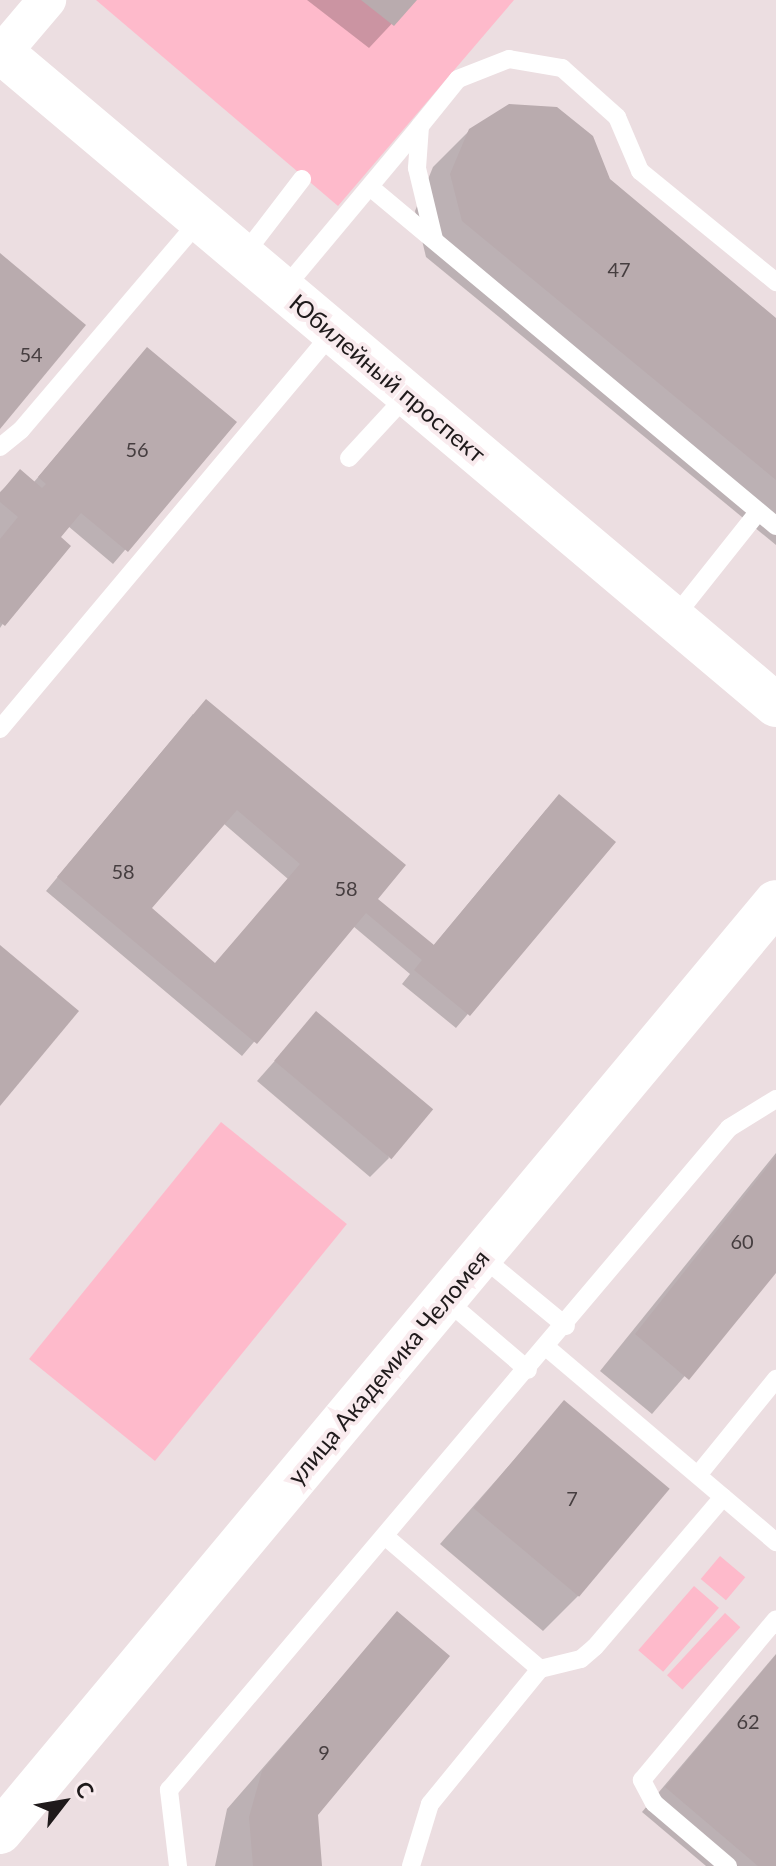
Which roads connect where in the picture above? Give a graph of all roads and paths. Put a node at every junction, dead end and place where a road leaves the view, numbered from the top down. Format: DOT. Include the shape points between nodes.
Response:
graph roads {
  1 [pos="47,0"];
  2 [pos="1,52"];
  3 [pos="420,126"];
  4 [pos="302,179"];
  5 [pos="370,187"];
  6 [pos="200,220"];
  7 [pos="434,239"];
  8 [pos="243,256"];
  9 [pos="776,282"];
  10 [pos="283,290"];
  11 [pos="333,332"];
  12 [pos="408,394"];
  13 [pos="0,447"];
  14 [pos="349,458"];
  15 [pos="758,512"];
  16 [pos="776,526"];
  17 [pos="673,619"];
  18 [pos="776,705"];
  19 [pos="0,729"];
  20 [pos="776,902"];
  21 [pos="776,1099"];
  22 [pos="481,1256"];
  23 [pos="445,1299"];
  24 [pos="566,1326"];
  25 [pos="547,1348"];
  26 [pos="528,1370"];
  27 [pos="776,1379"];
  28 [pos="698,1475"];
  29 [pos="723,1497"];
  30 [pos="386,1537"];
  31 [pos="776,1542"];
  32 [pos="776,1619"];
  33 [pos="540,1669"];
  34 [pos="0,1832"];
  35 [pos="178,1866"];
  36 [pos="411,1866"];
  37 [pos="728,1866"];
  1 -- 2 [label="street"];
  2 -- 6 [label="street, Юбилейный проспект"];
  3 -- 5 [label="lane"];
  3 -- 7 [label="lane" via="417,168"];
  3 -- 9 [label="lane" via="458,79 509,59 562,68 617,117 640,171"];
  4 -- 8 [label="lane"];
  5 -- 7 [label="lane"];
  5 -- 10 [label="lane"];
  6 -- 8 [label="street, Юбилейный проспект"];
  6 -- 13 [label="lane" via="21,430"];
  7 -- 15 [label="lane"];
  8 -- 10 [label="street, Юбилейный проспект"];
  10 -- 11 [label="street, Юбилейный проспект"];
  11 -- 12 [label="street, Юбилейный проспект"];
  11 -- 19 [label="lane"];
  12 -- 14 [label="lane"];
  12 -- 17 [label="street, Юбилейный проспект"];
  15 -- 16 [label="lane"];
  15 -- 17 [label="lane"];
  17 -- 18 [label="street, Юбилейный проспект"];
  20 -- 22 [label="street, улица Академика Челомея"];
  21 -- 24 [label="lane" via="729,1128"];
  22 -- 23 [label="street, улица Академика Челомея"];
  22 -- 24 [label="lane"];
  23 -- 26 [label="lane"];
  23 -- 34 [label="street, улица Академика Челомея"];
  24 -- 25 [label="lane"];
  25 -- 26 [label="lane"];
  25 -- 28 [label="lane"];
  26 -- 30 [label="lane"];
  27 -- 28 [label="lane"];
  28 -- 29 [label="lane"];
  29 -- 31 [label="lane"];
  29 -- 33 [label="lane" via="595,1647 581,1659"];
  30 -- 33 [label="lane"];
  30 -- 35 [label="lane" via="169,1790"];
  32 -- 37 [label="lane" via="642,1780 654,1803"];
  33 -- 36 [label="lane" via="430,1804"];
}
